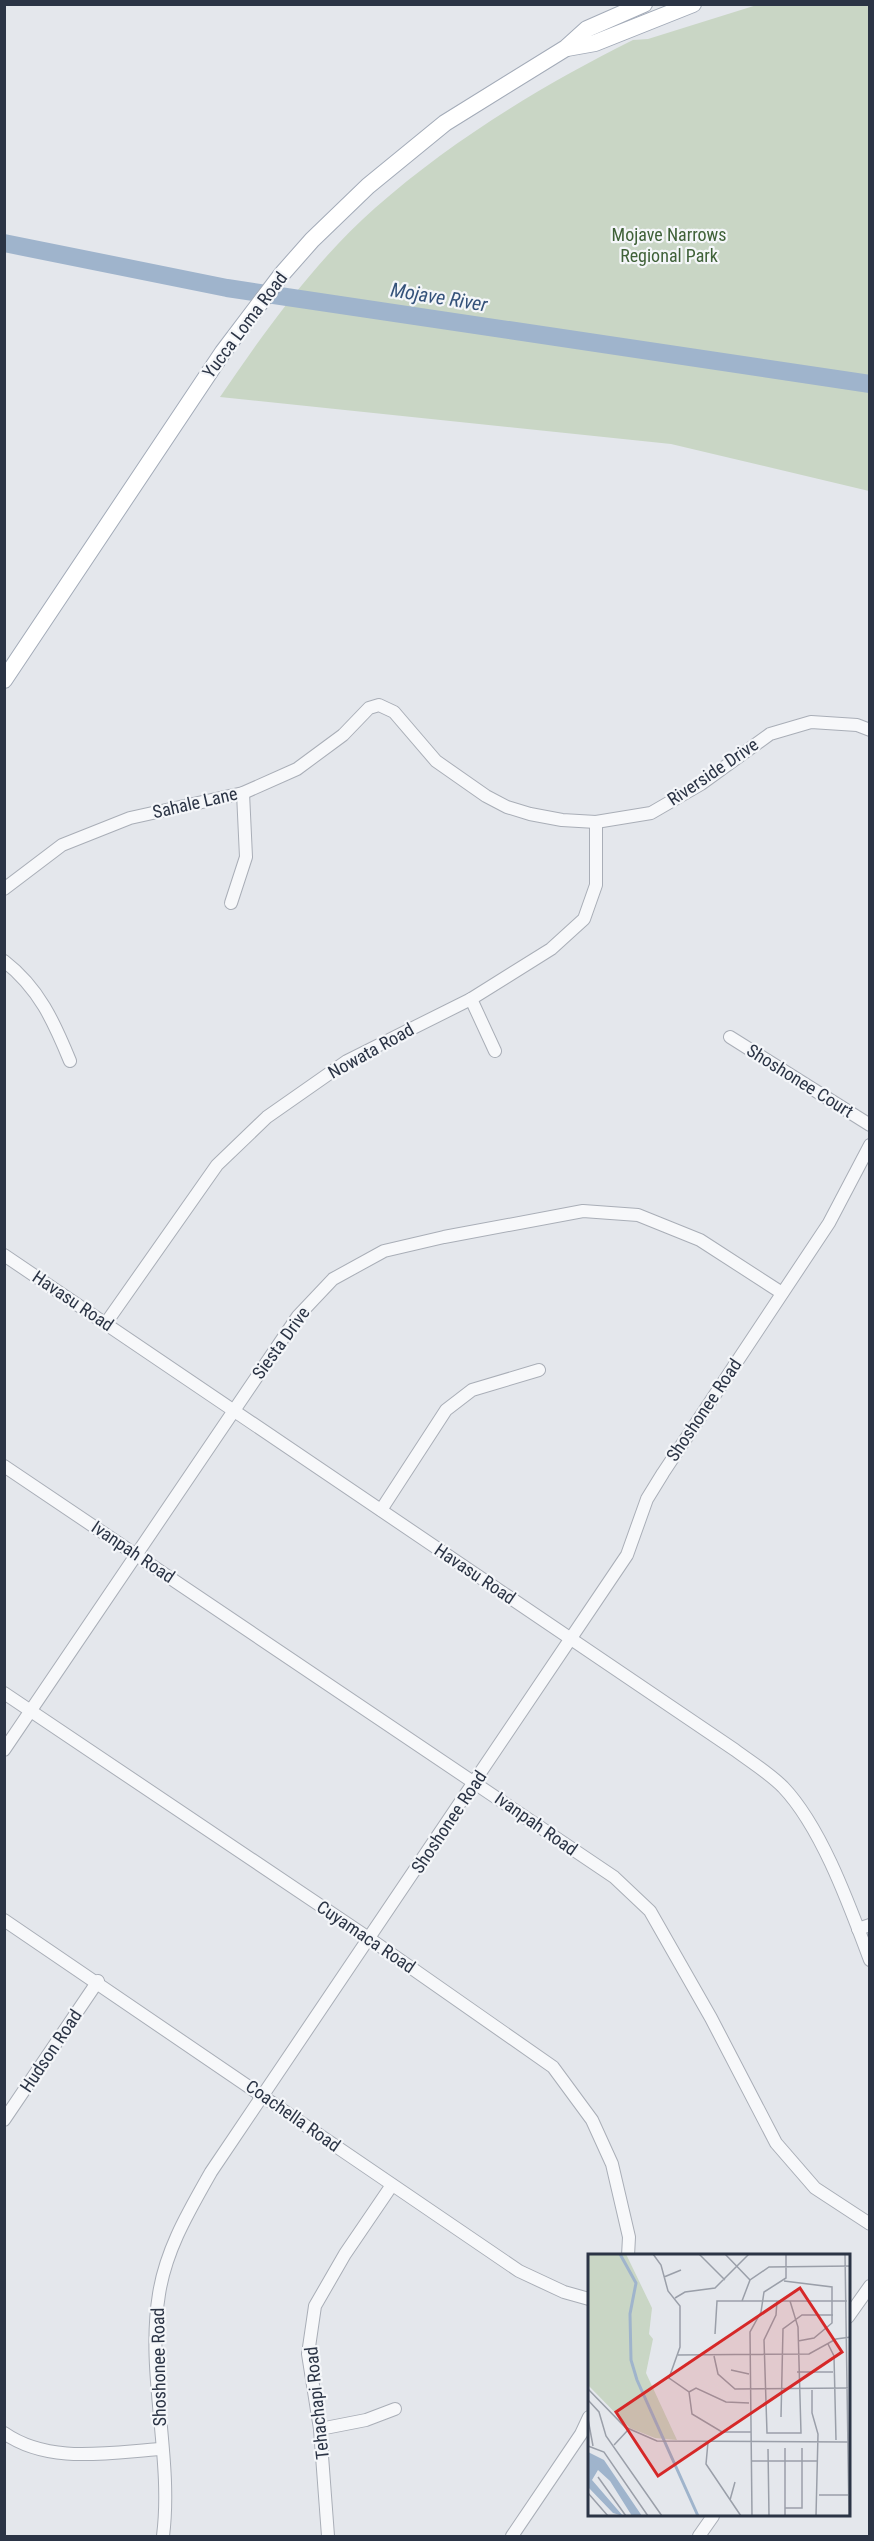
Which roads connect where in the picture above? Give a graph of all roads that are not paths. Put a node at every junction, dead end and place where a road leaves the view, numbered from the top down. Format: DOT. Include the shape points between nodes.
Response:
graph roads {
  1 [pos="693,4"];
  2 [pos="629,9"];
  3 [pos="566,48"];
  4 [pos="4,680"];
  5 [pos="380,705"];
  6 [pos="870,730"];
  7 [pos="243,792"];
  8 [pos="596,822"];
  9 [pos="4,889"];
  10 [pos="231,903"];
  11 [pos="4,961"];
  12 [pos="471,999"];
  13 [pos="730,1037"];
  14 [pos="495,1051"];
  15 [pos="70,1061"];
  16 [pos="870,1125"];
  17 [pos="870,1144"];
  18 [pos="4,1255"];
  19 [pos="782,1293"];
  20 [pos="106,1323"];
  21 [pos="539,1370"];
  22 [pos="233,1411"];
  23 [pos="4,1466"];
  24 [pos="381,1510"];
  25 [pos="138,1556"];
  26 [pos="573,1640"];
  27 [pos="4,1694"];
  28 [pos="30,1711"];
  29 [pos="4,1750"];
  30 [pos="476,1782"];
  31 [pos="4,1920"];
  32 [pos="864,1927"];
  33 [pos="370,1939"];
  34 [pos="870,1960"];
  35 [pos="98,1981"];
  36 [pos="264,2095"];
  37 [pos="4,2120"];
  38 [pos="392,2185"];
  39 [pos="870,2224"];
  40 [pos="627,2254"];
  41 [pos="870,2286"];
  42 [pos="588,2299"];
  43 [pos="850,2315"];
  44 [pos="395,2409"];
  45 [pos="588,2419"];
  46 [pos="320,2429"];
  47 [pos="4,2433"];
  48 [pos="162,2449"];
  49 [pos="712,2517"];
  50 [pos="163,2536"];
  51 [pos="328,2536"];
  52 [pos="512,2536"];
  53 [pos="699,2536"];
  1 -- 3 [label="main road, Yucca Loma Road" via="595,44"];
  2 -- 3 [label="main road, Yucca Loma Road" via="587,29"];
  3 -- 4 [label="main road, Yucca Loma Road" via="445,123 360,193 312,240 223,352"];
  5 -- 7 [label="street, Sahale Lane" via="369,708 343,735 297,769"];
  5 -- 8 [label="street, Riverside Drive" via="394,712 436,761 486,796 530,814"];
  6 -- 8 [label="street, Riverside Drive" via="857,725 811,722 770,734 701,784 651,813"];
  7 -- 9 [label="street, Sahale Lane" via="130,818 62,845"];
  7 -- 10 [label="street" via="246,857"];
  8 -- 12 [label="street, Nowata Road" via="596,885 585,919 551,949"];
  11 -- 15 [label="street" via="19,973 51,1016"];
  12 -- 14 [label="street"];
  12 -- 20 [label="street, Nowata Road" via="347,1061 267,1117 217,1165"];
  13 -- 16 [label="street, Shoshonee Court"];
  17 -- 19 [label="street, Shoshonee Road" via="830,1223"];
  18 -- 20 [label="street, Havasu Road"];
  19 -- 22 [label="street, Siesta Drive" via="700,1240 638,1215 583,1211 444,1237 384,1251 333,1279 298,1316"];
  19 -- 26 [label="street, Shoshonee Road" via="663,1473 647,1500 627,1555"];
  20 -- 22 [label="street, Havasu Road"];
  21 -- 24 [label="street" via="472,1390 446,1410"];
  22 -- 24 [label="street, Havasu Road"];
  22 -- 25 [label="street, Siesta Drive"];
  23 -- 25 [label="street, Ivanpah Road"];
  24 -- 26 [label="street, Havasu Road"];
  25 -- 28 [label="street, Siesta Drive"];
  25 -- 30 [label="street, Ivanpah Road"];
  26 -- 30 [label="street, Shoshonee Road"];
  26 -- 32 [label="street, Havasu Road" via="783,1787 814,1830"];
  27 -- 28 [label="street, Cuyamaca Road"];
  28 -- 29 [label="street, Siesta Drive"];
  28 -- 33 [label="street, Cuyamaca Road"];
  30 -- 33 [label="street, Shoshonee Road"];
  30 -- 39 [label="street, Ivanpah Road" via="614,1877 650,1911 776,2143 815,2188"];
  31 -- 35 [label="street, Coachella Road"];
  32 -- 34 [label="street, Havasu Road"];
  33 -- 36 [label="street, Shoshonee Road"];
  33 -- 40 [label="street, Cuyamaca Road" via="554,2067 592,2120 612,2164 629,2237"];
  35 -- 36 [label="street, Coachella Road"];
  35 -- 37 [label="street, Hudson Road"];
  36 -- 38 [label="street, Coachella Road"];
  36 -- 48 [label="street, Shoshonee Road" via="211,2172 170,2250 163,2273 156,2370"];
  38 -- 42 [label="street, Coachella Road" via="519,2271"];
  38 -- 46 [label="street, Tehachapi Road" via="315,2306 308,2354"];
  41 -- 43 [label="street"];
  44 -- 46 [label="street" via="366,2420"];
  45 -- 52 [label="street"];
  46 -- 51 [label="street, Tehachapi Road"];
  47 -- 48 [label="street" via="39,2450 76,2455"];
  48 -- 50 [label="street, Shoshonee Road"];
  49 -- 53 [label="street"];
}
